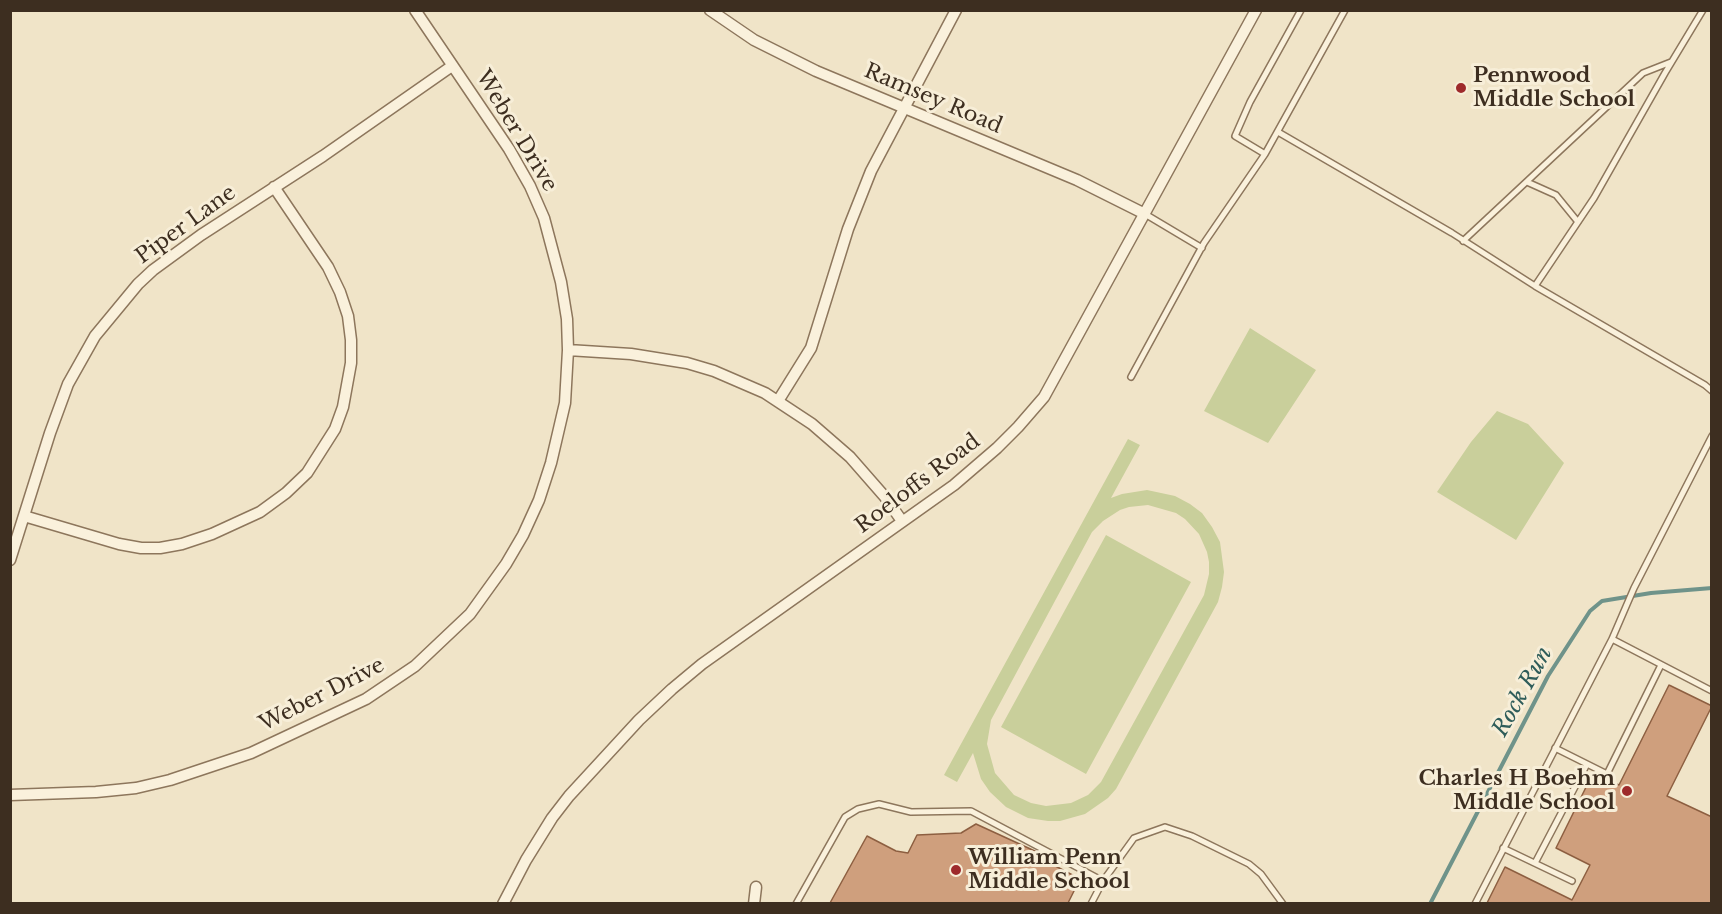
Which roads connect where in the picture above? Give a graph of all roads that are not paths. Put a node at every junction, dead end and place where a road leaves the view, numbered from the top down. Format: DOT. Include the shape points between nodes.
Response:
graph roads {
  1 [pos="415,10"];
  2 [pos="710,10"];
  3 [pos="956,10"];
  4 [pos="1256,10"];
  5 [pos="1301,10"];
  6 [pos="1345,10"];
  7 [pos="1703,10"];
  8 [pos="1672,61"];
  9 [pos="452,66"];
  10 [pos="904,108"];
  11 [pos="1278,132"];
  12 [pos="1266,154"];
  13 [pos="1527,182"];
  14 [pos="274,188"];
  15 [pos="1145,214"];
  16 [pos="1578,222"];
  17 [pos="1463,241"];
  18 [pos="1202,248"];
  19 [pos="1535,286"];
  20 [pos="568,350"];
  21 [pos="1131,377"];
  22 [pos="1712,391"];
  23 [pos="778,401"];
  24 [pos="1712,436"];
  25 [pos="24,516"];
  26 [pos="903,521"];
  27 [pos="10,560"];
  28 [pos="1612,639"];
  29 [pos="1661,665"];
  30 [pos="1712,690"];
  31 [pos="1556,748"];
  32 [pos="1587,764"];
  33 [pos="10,795"];
  34 [pos="1503,848"];
  35 [pos="1535,863"];
  36 [pos="1572,880"];
  37 [pos="1103,881"];
  38 [pos="756,887"];
  39 [pos="503,903"];
  40 [pos="754,903"];
  41 [pos="796,903"];
  42 [pos="1091,903"];
  43 [pos="1283,903"];
  44 [pos="1474,903"];
  1 -- 9 [label="street, Weber Drive"];
  2 -- 10 [label="street, Ramsey Road" via="754,40"];
  3 -- 10 [label="street"];
  4 -- 15 [label="street, Roeloffs Road"];
  5 -- 12 [label="lane" via="1235,136"];
  6 -- 11 [label="lane"];
  7 -- 8 [label="lane"];
  8 -- 13 [label="lane" via="1643,73"];
  8 -- 16 [label="lane"];
  9 -- 14 [label="street, Piper Lane"];
  9 -- 20 [label="street, Weber Drive" via="509,149 544,218 561,282"];
  10 -- 15 [label="street, Ramsey Road" via="1077,180"];
  10 -- 23 [label="street" via="858,200 811,348"];
  11 -- 12 [label="lane"];
  11 -- 17 [label="lane"];
  12 -- 18 [label="lane"];
  13 -- 16 [label="lane" via="1556,195"];
  13 -- 17 [label="lane"];
  14 -- 25 [label="street, Piper Lane" via="153,270 106,321 68,384"];
  14 -- 25 [label="street" via="332,276 348,316 351,340 350,374 343,406 335,429 307,473 260,512 212,534 160,548 119,544"];
  15 -- 18 [label="lane"];
  15 -- 26 [label="street, Roeloffs Road" via="1044,397 983,461"];
  16 -- 19 [label="lane"];
  17 -- 19 [label="lane"];
  18 -- 21 [label="lane"];
  19 -- 22 [label="lane"];
  20 -- 23 [label="street" via="687,363 714,371"];
  20 -- 33 [label="street, Weber Drive" via="562,422 552,463 523,535 470,615 415,666 366,699 204,770 136,788"];
  23 -- 26 [label="street" via="812,423 850,458"];
  24 -- 28 [label="lane"];
  25 -- 27 [label="street, Piper Lane"];
  26 -- 39 [label="street, Roeloffs Road" via="711,657 639,720 552,818"];
  28 -- 29 [label="lane"];
  28 -- 31 [label="lane"];
  29 -- 30 [label="lane"];
  29 -- 32 [label="lane" via="1607,774"];
  31 -- 32 [label="lane"];
  31 -- 34 [label="lane"];
  32 -- 35 [label="lane"];
  34 -- 35 [label="lane"];
  34 -- 44 [label="lane"];
  35 -- 36 [label="lane"];
  37 -- 41 [label="lane" via="971,811 910,812 879,804 845,817"];
  37 -- 42 [label="lane"];
  37 -- 43 [label="lane" via="1134,838 1165,827 1249,864"];
  38 -- 40 [label="street"];
}
